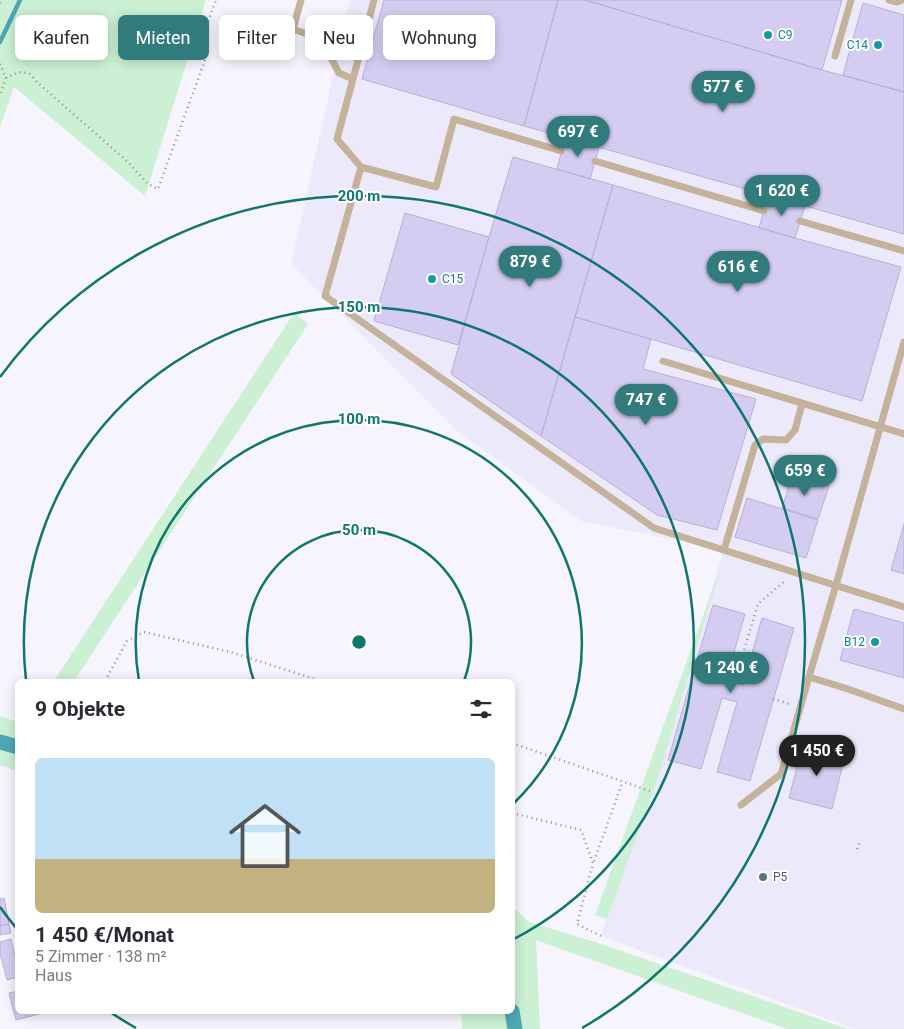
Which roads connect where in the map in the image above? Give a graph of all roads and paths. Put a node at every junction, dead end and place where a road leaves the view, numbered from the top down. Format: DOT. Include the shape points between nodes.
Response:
graph roads {
  1 [pos="216,0"];
  2 [pos="301,0"];
  3 [pos="374,0"];
  4 [pos="851,0"];
  5 [pos="889,0"];
  6 [pos="902,0"];
  7 [pos="835,56"];
  8 [pos="1,64"];
  9 [pos="6,78"];
  10 [pos="353,79"];
  11 [pos="0,96"];
  12 [pos="562,151"];
  13 [pos="595,162"];
  14 [pos="361,167"];
  15 [pos="764,211"];
  16 [pos="800,221"];
  17 [pos="904,251"];
  18 [pos="904,342"];
  19 [pos="663,361"];
  20 [pos="802,404"];
  21 [pos="880,428"];
  22 [pos="904,434"];
  23 [pos="724,550"];
  24 [pos="795,572"];
  25 [pos="836,585"];
  26 [pos="904,607"];
  27 [pos="809,677"];
  28 [pos="106,679"];
  29 [pos="315,679"];
  30 [pos="734,683"];
  31 [pos="774,699"];
  32 [pos="801,706"];
  33 [pos="904,708"];
  34 [pos="515,744"];
  35 [pos="623,781"];
  36 [pos="653,792"];
  37 [pos="741,805"];
  38 [pos="515,814"];
  39 [pos="860,842"];
  40 [pos="857,849"];
  41 [pos="593,863"];
  42 [pos="601,936"];
  1 -- 9 [label="path" via="206,27 205,60 158,189 148,184 128,162 28,73 18,72"];
  2 -- 10 [label="lane" via="293,29 321,39 338,74"];
  3 -- 10 [label="lane"];
  4 -- 7 [label="lane"];
  5 -- 6 [label="lane"];
  8 -- 9 [label="path"];
  9 -- 11 [label="path"];
  10 -- 14 [label="lane" via="337,139"];
  12 -- 14 [label="lane" via="454,120 436,187"];
  13 -- 15 [label="lane"];
  14 -- 23 [label="lane" via="324,296 654,528"];
  16 -- 17 [label="lane"];
  18 -- 21 [label="lane"];
  19 -- 20 [label="lane"];
  20 -- 21 [label="lane"];
  20 -- 23 [label="lane" via="795,430 786,440 763,439 755,445"];
  21 -- 22 [label="lane"];
  21 -- 25 [label="lane"];
  23 -- 24 [label="lane"];
  24 -- 25 [label="lane"];
  24 -- 30 [label="path" via="758,604"];
  25 -- 26 [label="lane"];
  25 -- 27 [label="lane"];
  27 -- 32 [label="lane"];
  27 -- 33 [label="lane"];
  28 -- 29 [label="path" via="127,641 144,632 230,652"];
  31 -- 32 [label="path"];
  32 -- 37 [label="lane" via="782,774"];
  34 -- 35 [label="path"];
  35 -- 36 [label="path"];
  35 -- 41 [label="path"];
  38 -- 41 [label="path" via="581,830"];
  39 -- 40 [label="path"];
  41 -- 42 [label="path" via="577,924"];
}
